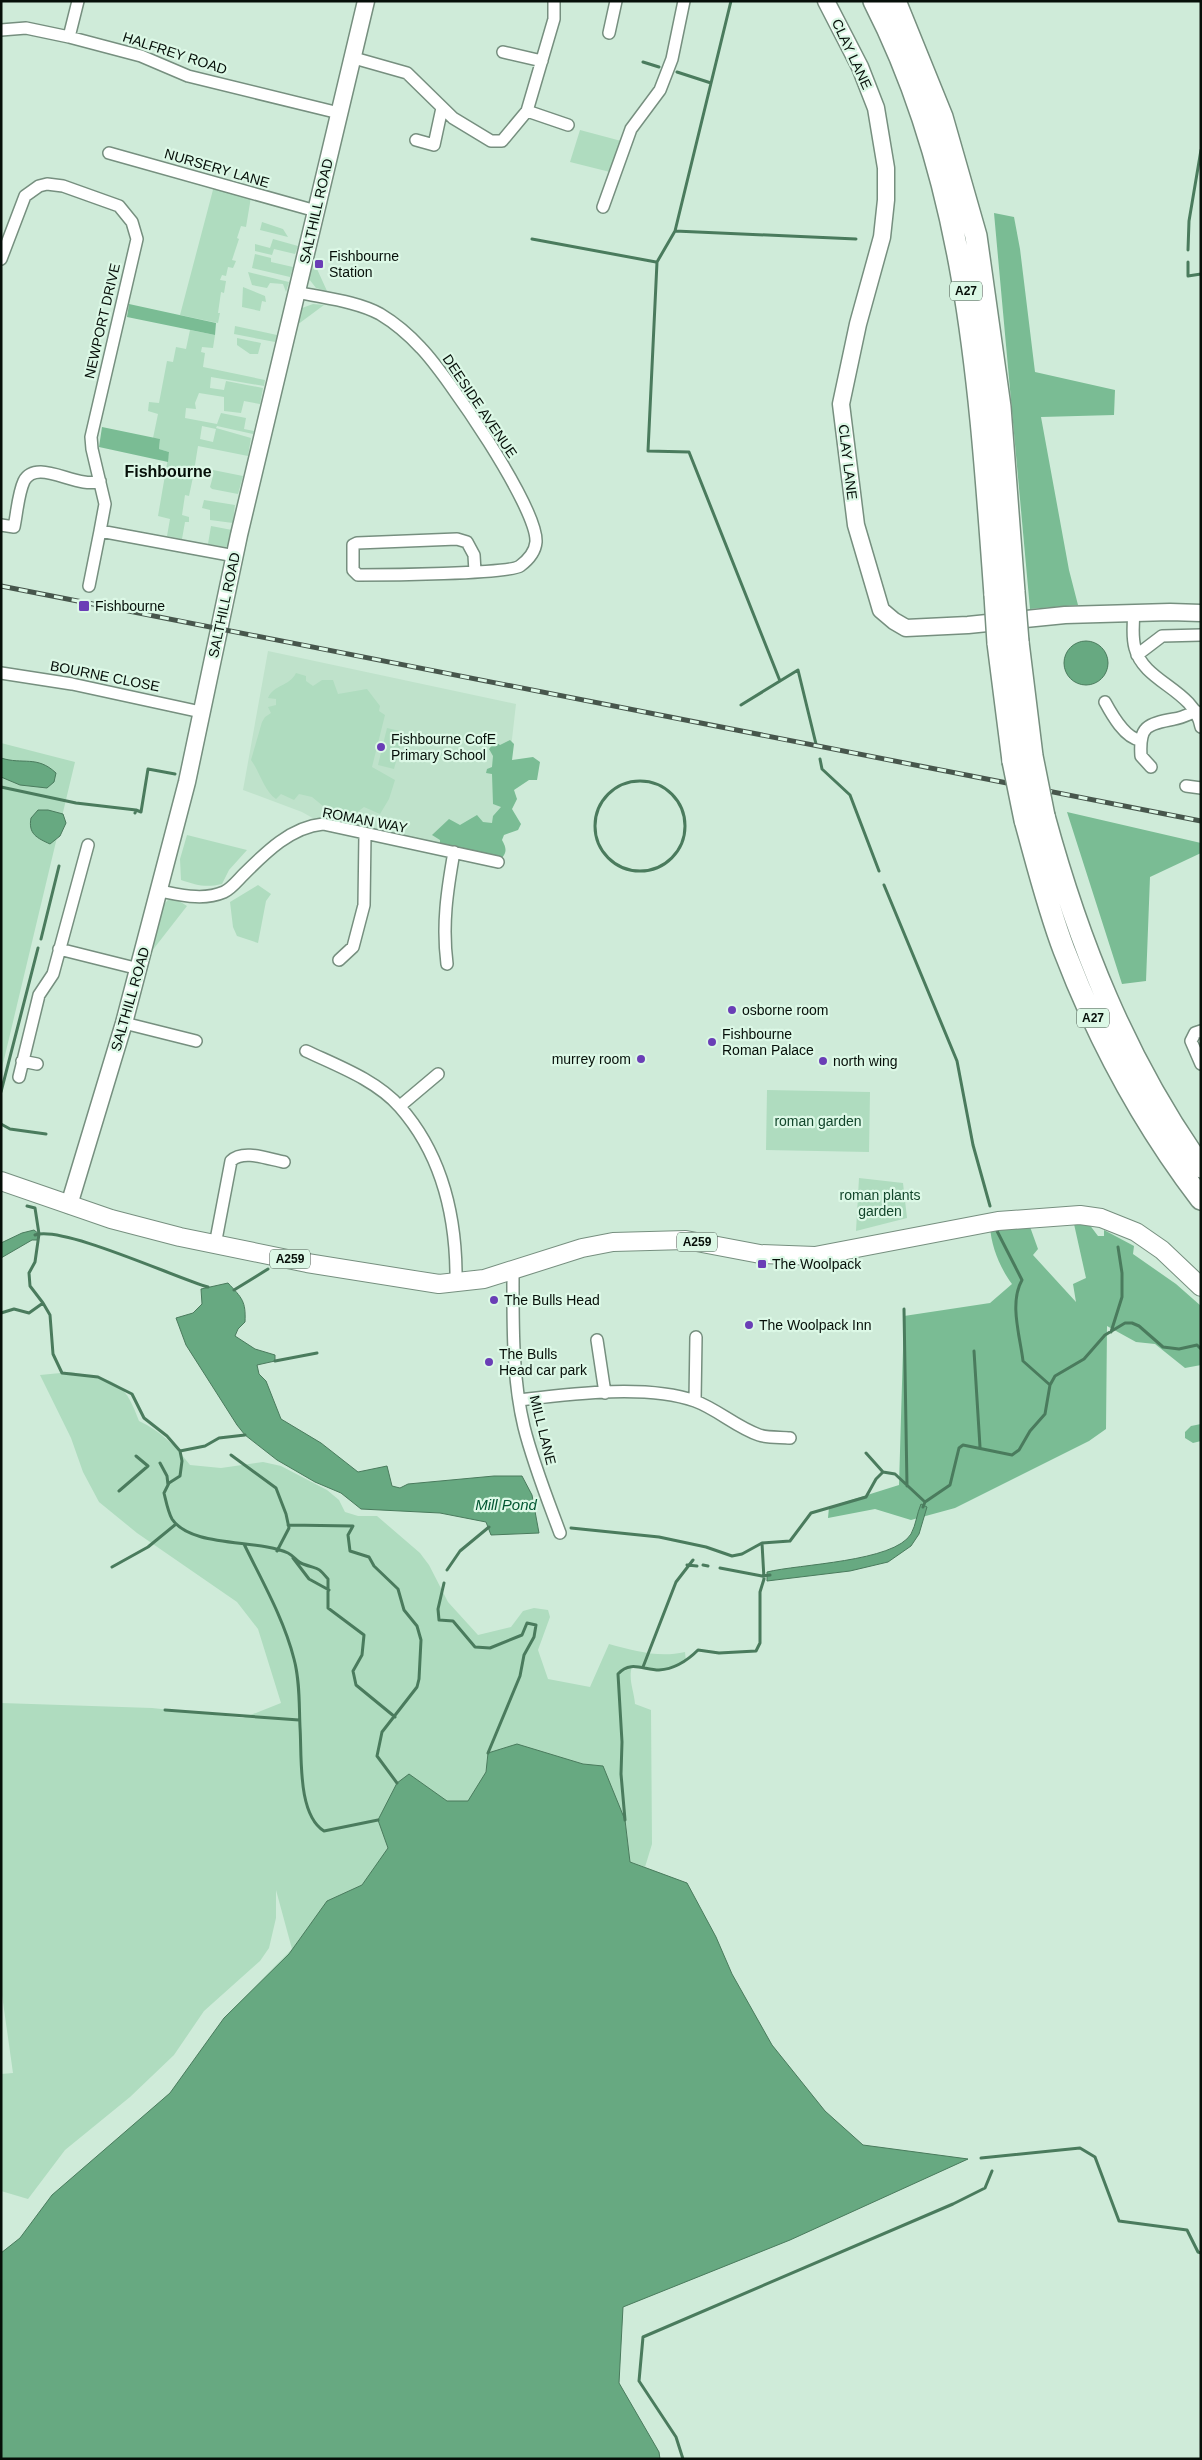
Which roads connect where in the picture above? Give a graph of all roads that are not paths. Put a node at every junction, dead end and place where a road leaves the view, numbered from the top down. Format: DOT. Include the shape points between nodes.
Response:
graph roads {
  1 [pos="78,1"];
  2 [pos="366,1"];
  3 [pos="554,1"];
  4 [pos="616,1"];
  5 [pos="684,1"];
  6 [pos="826,1"];
  7 [pos="874,1"];
  8 [pos="895,1"];
  9 [pos="1,30"];
  10 [pos="609,33"];
  11 [pos="68,37"];
  12 [pos="504,52"];
  13 [pos="354,58"];
  14 [pos="542,61"];
  15 [pos="442,108"];
  16 [pos="527,111"];
  17 [pos="340,113"];
  18 [pos="568,125"];
  19 [pos="416,140"];
  20 [pos="109,153"];
  21 [pos="603,208"];
  22 [pos="316,211"];
  23 [pos="1,259"];
  24 [pos="296,292"];
  25 [pos="100,481"];
  26 [pos="1,525"];
  27 [pos="100,530"];
  28 [pos="235,556"];
  29 [pos="475,572"];
  30 [pos="89,586"];
  31 [pos="1004,594"];
  32 [pos="1134,613"];
  33 [pos="1201,613"];
  34 [pos="1201,636"];
  35 [pos="1137,655"];
  36 [pos="1,673"];
  37 [pos="1105,702"];
  38 [pos="1196,711"];
  39 [pos="202,712"];
  40 [pos="1201,727"];
  41 [pos="1140,740"];
  42 [pos="1151,767"];
  43 [pos="1186,786"];
  44 [pos="1201,788"];
  45 [pos="1035,818"];
  46 [pos="365,834"];
  47 [pos="88,845"];
  48 [pos="454,852"];
  49 [pos="498,862"];
  50 [pos="160,891"];
  51 [pos="59,949"];
  52 [pos="339,960"];
  53 [pos="447,964"];
  54 [pos="139,969"];
  55 [pos="124,1023"];
  56 [pos="1201,1031"];
  57 [pos="196,1041"];
  58 [pos="306,1051"];
  59 [pos="22,1061"];
  60 [pos="37,1064"];
  61 [pos="1201,1064"];
  62 [pos="438,1074"];
  63 [pos="19,1077"];
  64 [pos="400,1106"];
  65 [pos="284,1162"];
  66 [pos="1201,1167"];
  67 [pos="1,1181"];
  68 [pos="1201,1199"];
  69 [pos="69,1205"];
  70 [pos="215,1245"];
  71 [pos="513,1271"];
  72 [pos="456,1284"];
  73 [pos="1201,1286"];
  74 [pos="696,1337"];
  75 [pos="597,1340"];
  76 [pos="606,1393"];
  77 [pos="519,1400"];
  78 [pos="695,1401"];
  79 [pos="790,1438"];
  80 [pos="560,1533"];
  1 -- 11 [label="street"];
  2 -- 13 [label="street, SALTHILL ROAD"];
  3 -- 14 [label="street" via="554,19"];
  4 -- 10 [label="street"];
  5 -- 21 [label="street" via="669,68 660,90 631,129"];
  6 -- 32 [label="street, CLAY LANE" via="860,67 876,108 886,168 882,237 858,324 841,404 856,524 881,610 906,628 1065,615"];
  7 -- 31 [label="highway, A27" via="923,122 956,236 968,304"];
  8 -- 31 [label="highway, A27" via="942,117 976,236 1000,407"];
  9 -- 11 [label="street, HALFREY ROAD" via="26,28"];
  11 -- 17 [label="street, HALFREY ROAD" via="141,56 188,76"];
  12 -- 14 [label="street"];
  13 -- 15 [label="street" via="407,73"];
  13 -- 17 [label="street, SALTHILL ROAD"];
  14 -- 16 [label="street"];
  15 -- 16 [label="street" via="491,141 502,141"];
  15 -- 19 [label="street" via="434,145"];
  16 -- 18 [label="street"];
  17 -- 22 [label="street, SALTHILL ROAD"];
  20 -- 22 [label="street, NURSERY LANE"];
  22 -- 24 [label="street, SALTHILL ROAD"];
  23 -- 25 [label="street, NEWPORT DRIVE" via="22,201 38,186 55,183 118,206 136,229 137,239 91,437"];
  24 -- 28 [label="street, SALTHILL ROAD"];
  24 -- 29 [label="street, DEESIDE AVENUE" via="363,307 398,327 434,362 487,442 523,501 536,542 531,557 518,568"];
  25 -- 26 [label="street" via="82,483 39,471 30,475 24,481 14,527"];
  25 -- 27 [label="street, NEWPORT DRIVE" via="105,504"];
  27 -- 28 [label="street"];
  27 -- 30 [label="street, NEWPORT DRIVE"];
  28 -- 39 [label="street, SALTHILL ROAD"];
  29 -- 29 [label="street, DEESIDE AVENUE" via="358,575 353,570 353,545 457,539 467,542 474,555"];
  31 -- 45 [label="highway, A27, bridge" via="1023,758"];
  32 -- 33 [label="street, CLAY LANE"];
  32 -- 35 [label="street"];
  34 -- 35 [label="street" via="1162,636"];
  35 -- 38 [label="street"];
  36 -- 39 [label="street, BOURNE CLOSE" via="72,684"];
  37 -- 41 [label="street" via="1112,716 1134,740"];
  38 -- 40 [label="street"];
  38 -- 41 [label="street" via="1177,719 1152,723"];
  39 -- 50 [label="street, SALTHILL ROAD"];
  41 -- 42 [label="street" via="1141,756"];
  43 -- 44 [label="street"];
  45 -- 66 [label="highway, A27" via="1111,1012 1157,1099"];
  45 -- 68 [label="highway, A27" via="1064,950 1091,1015 1144,1116"];
  46 -- 48 [label="street, ROMAN WAY"];
  46 -- 50 [label="street, ROMAN WAY" via="323,824 309,826 296,831 262,855 226,892 190,897"];
  46 -- 52 [label="street" via="364,905 353,947"];
  47 -- 51 [label="street"];
  48 -- 49 [label="street, ROMAN WAY"];
  48 -- 53 [label="street" via="445,901 443,934"];
  50 -- 54 [label="street, SALTHILL ROAD"];
  51 -- 54 [label="street"];
  51 -- 59 [label="street" via="52,974 39,994"];
  54 -- 55 [label="street, SALTHILL ROAD"];
  55 -- 57 [label="street"];
  55 -- 69 [label="street, SALTHILL ROAD"];
  56 -- 61 [label="street" via="1195,1033 1191,1040"];
  58 -- 64 [label="street" via="354,1073"];
  59 -- 60 [label="street"];
  59 -- 63 [label="street"];
  62 -- 64 [label="street"];
  64 -- 72 [label="street" via="438,1168 454,1229"];
  65 -- 70 [label="street" via="244,1154 231,1161"];
  67 -- 69 [label="main road, A259"];
  69 -- 70 [label="main road, A259" via="110,1219"];
  70 -- 72 [label="main road, A259" via="423,1282"];
  71 -- 72 [label="main road, A259"];
  71 -- 73 [label="main road, A259" via="582,1248 613,1242 686,1240 767,1255 815,1256 998,1221 1080,1215 1101,1218 1136,1232 1162,1250"];
  71 -- 77 [label="street, MILL LANE" via="514,1347"];
  74 -- 78 [label="street"];
  75 -- 76 [label="street"];
  76 -- 77 [label="street"];
  76 -- 78 [label="street" via="633,1392"];
  77 -- 80 [label="street, MILL LANE" via="536,1466"];
  78 -- 79 [label="street" via="760,1436"];
}
